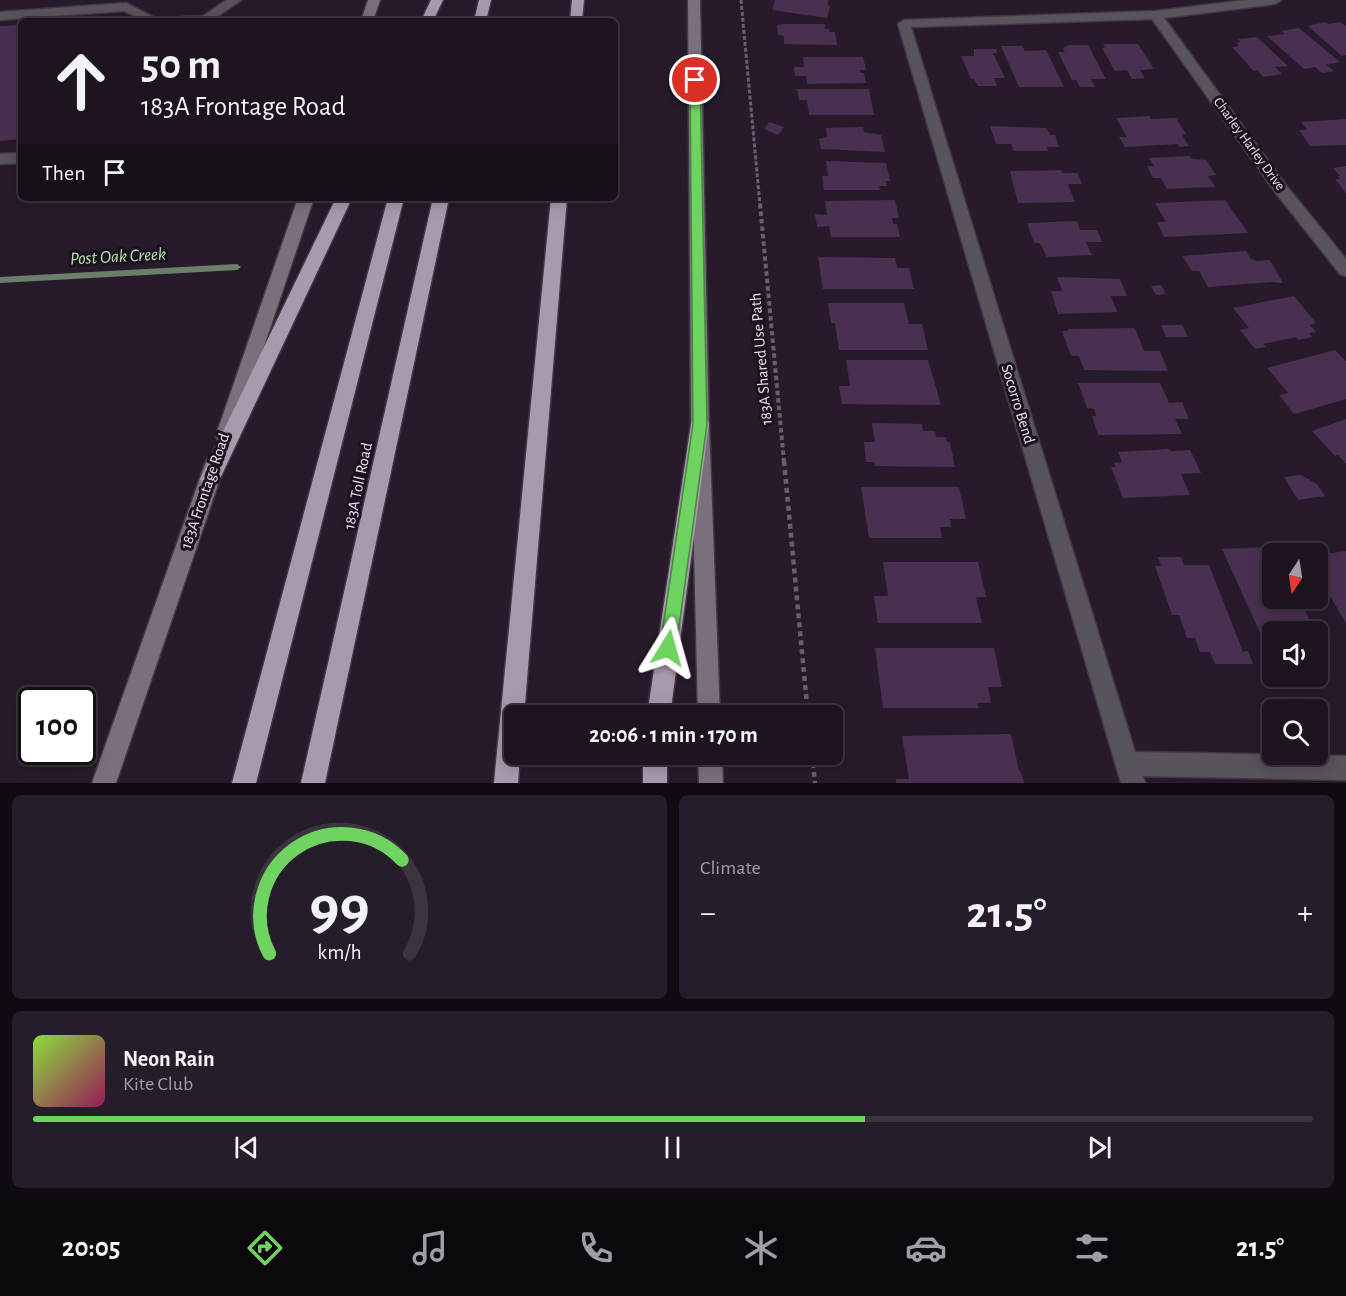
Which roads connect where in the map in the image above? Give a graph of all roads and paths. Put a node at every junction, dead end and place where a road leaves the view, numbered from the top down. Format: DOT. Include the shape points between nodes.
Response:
graph roads {
  1 [pos="235,0"];
  2 [pos="374,0"];
  3 [pos="437,0"];
  4 [pos="446,0"];
  5 [pos="485,0"];
  6 [pos="578,0"];
  7 [pos="694,0"];
  8 [pos="741,0"];
  9 [pos="1275,0"];
  10 [pos="1156,15"];
  11 [pos="0,16"];
  12 [pos="149,18"];
  13 [pos="208,18"];
  14 [pos="368,18"];
  15 [pos="428,18"];
  16 [pos="441,18"];
  17 [pos="481,18"];
  18 [pos="576,18"];
  19 [pos="18,158"];
  20 [pos="0,159"];
  21 [pos="305,201"];
  22 [pos="343,201"];
  23 [pos="395,201"];
  24 [pos="440,201"];
  25 [pos="559,201"];
  26 [pos="1346,270"];
  27 [pos="700,424"];
  28 [pos="210,479"];
  29 [pos="660,705"];
  30 [pos="709,705"];
  31 [pos="807,705"];
  32 [pos="656,765"];
  33 [pos="710,765"];
  34 [pos="813,765"];
  35 [pos="1346,768"];
  36 [pos="1129,774"];
  37 [pos="104,783"];
  38 [pos="244,783"];
  39 [pos="313,783"];
  40 [pos="506,783"];
  41 [pos="655,783"];
  42 [pos="711,783"];
  43 [pos="814,783"];
  1 -- 13 [label="street"];
  2 -- 14 [label="main road"];
  3 -- 15 [label="highway"];
  4 -- 16 [label="highway"];
  5 -- 17 [label="highway"];
  6 -- 18 [label="highway"];
  7 -- 27 [label="main road"];
  8 -- 31 [label="path, 183A Shared Use Path"];
  9 -- 10 [label="street"];
  10 -- 26 [label="street, Charley Harley Drive" via="1280,188"];
  10 -- 36 [label="street, Socorro Bend" via="904,24"];
  11 -- 12 [label="street" via="126,7"];
  19 -- 20 [label="street"];
  21 -- 28 [label="main road, 183A Frontage Road"];
  22 -- 28 [label="highway"];
  23 -- 38 [label="highway"];
  24 -- 39 [label="highway, 183A Toll Road"];
  25 -- 40 [label="highway"];
  27 -- 29 [label="highway"];
  27 -- 30 [label="main road"];
  28 -- 37 [label="main road, 183A Frontage Road"];
  32 -- 41 [label="highway"];
  33 -- 42 [label="main road"];
  34 -- 43 [label="path"];
  35 -- 36 [label="street"];
}
